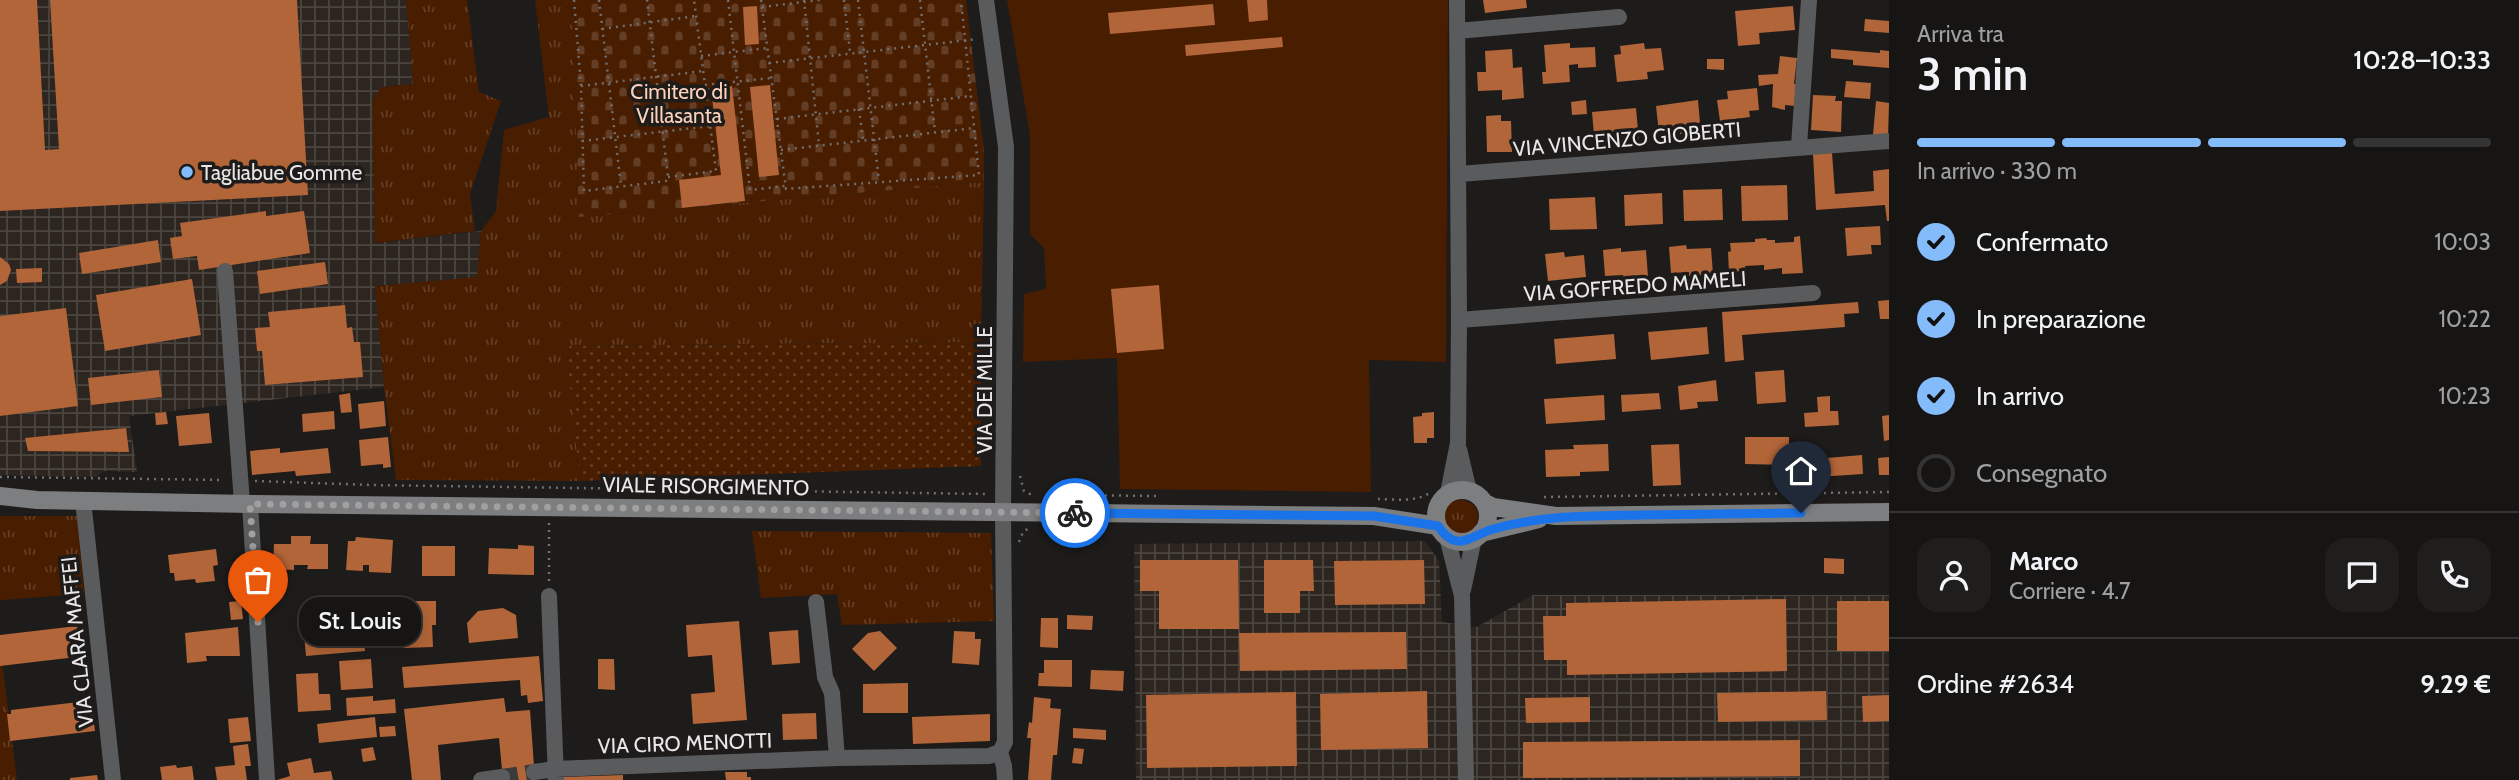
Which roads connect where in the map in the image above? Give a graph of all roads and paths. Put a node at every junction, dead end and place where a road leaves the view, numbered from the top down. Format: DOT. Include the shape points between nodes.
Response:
graph roads {
  1 [pos="575,0"];
  2 [pos="599,0"];
  3 [pos="647,0"];
  4 [pos="694,0"];
  5 [pos="728,0"];
  6 [pos="761,0"];
  7 [pos="820,0"];
  8 [pos="844,0"];
  9 [pos="858,0"];
  10 [pos="920,0"];
  11 [pos="961,0"];
  12 [pos="986,0"];
  13 [pos="1457,0"];
  14 [pos="1809,0"];
  15 [pos="804,1"];
  16 [pos="762,7"];
  17 [pos="696,16"];
  18 [pos="1619,17"];
  19 [pos="649,23"];
  20 [pos="602,29"];
  21 [pos="1457,31"];
  22 [pos="991,37"];
  23 [pos="965,40"];
  24 [pos="925,45"];
  25 [pos="767,48"];
  26 [pos="865,51"];
  27 [pos="734,52"];
  28 [pos="850,53"];
  29 [pos="701,56"];
  30 [pos="810,58"];
  31 [pos="769,63"];
  32 [pos="703,71"];
  33 [pos="656,76"];
  34 [pos="772,78"];
  35 [pos="738,82"];
  36 [pos="609,83"];
  37 [pos="705,85"];
  38 [pos="581,86"];
  39 [pos="971,96"];
  40 [pos="931,101"];
  41 [pos="871,108"];
  42 [pos="859,109"];
  43 [pos="816,114"];
  44 [pos="777,119"];
  45 [pos="710,126"];
  46 [pos="974,128"];
  47 [pos="663,132"];
  48 [pos="935,132"];
  49 [pos="615,137"];
  50 [pos="874,139"];
  51 [pos="863,140"];
  52 [pos="582,141"];
  53 [pos="1889,141"];
  54 [pos="819,145"];
  55 [pos="1799,146"];
  56 [pos="780,150"];
  57 [pos="1459,174"];
  58 [pos="668,177"];
  59 [pos="879,183"];
  60 [pos="621,186"];
  61 [pos="786,186"];
  62 [pos="225,271"];
  63 [pos="1813,293"];
  64 [pos="1460,320"];
  65 [pos="1458,443"];
  66 [pos="1005,472"];
  67 [pos="0,477"];
  68 [pos="242,480"];
  69 [pos="1469,491"];
  70 [pos="1889,492"];
  71 [pos="989,494"];
  72 [pos="1053,495"];
  73 [pos="1441,495"];
  74 [pos="0,496"];
  75 [pos="1041,496"];
  76 [pos="1166,496"];
  77 [pos="1540,497"];
  78 [pos="1368,499"];
  79 [pos="37,500"];
  80 [pos="83,500"];
  81 [pos="1484,502"];
  82 [pos="246,504"];
  83 [pos="0,505"];
  84 [pos="549,506"];
  85 [pos="1889,512"];
  86 [pos="1003,513"];
  87 [pos="1374,516"];
  88 [pos="1556,516"];
  89 [pos="1031,527"];
  90 [pos="1442,532"];
  91 [pos="1478,536"];
  92 [pos="1004,545"];
  93 [pos="549,596"];
  94 [pos="1462,596"];
  95 [pos="816,602"];
  96 [pos="1000,752"];
  97 [pos="837,758"];
  98 [pos="534,772"];
  99 [pos="556,775"];
  100 [pos="502,777"];
  101 [pos="113,780"];
  102 [pos="267,780"];
  103 [pos="481,780"];
  104 [pos="1005,780"];
  105 [pos="1466,780"];
  1 -- 38 [label="path"];
  2 -- 20 [label="path"];
  3 -- 19 [label="path"];
  4 -- 17 [label="path"];
  5 -- 27 [label="path"];
  6 -- 16 [label="path"];
  7 -- 15 [label="path"];
  8 -- 28 [label="path"];
  9 -- 26 [label="path"];
  10 -- 24 [label="path"];
  11 -- 23 [label="path"];
  12 -- 22 [label="street, VIA DEI MILLE"];
  13 -- 21 [label="street"];
  14 -- 55 [label="street"];
  15 -- 16 [label="path"];
  15 -- 30 [label="path"];
  16 -- 25 [label="path"];
  17 -- 19 [label="path"];
  17 -- 29 [label="path"];
  18 -- 21 [label="street"];
  19 -- 20 [label="path"];
  19 -- 33 [label="path"];
  20 -- 36 [label="path"];
  21 -- 57 [label="street"];
  22 -- 23 [label="path"];
  22 -- 66 [label="street, VIA DEI MILLE" via="1006,147"];
  23 -- 24 [label="path"];
  23 -- 39 [label="path"];
  24 -- 26 [label="path"];
  24 -- 40 [label="path"];
  25 -- 27 [label="path"];
  25 -- 31 [label="path"];
  26 -- 28 [label="path"];
  26 -- 41 [label="path"];
  27 -- 29 [label="path"];
  27 -- 35 [label="path"];
  28 -- 30 [label="path"];
  29 -- 32 [label="path"];
  30 -- 31 [label="path"];
  30 -- 43 [label="path"];
  31 -- 34 [label="path"];
  32 -- 33 [label="path"];
  32 -- 37 [label="path"];
  33 -- 36 [label="path"];
  33 -- 47 [label="path"];
  34 -- 35 [label="path"];
  34 -- 44 [label="path"];
  35 -- 37 [label="path"];
  35 -- 61 [label="path" via="750,190"];
  36 -- 38 [label="path"];
  36 -- 49 [label="path"];
  37 -- 45 [label="path"];
  38 -- 52 [label="path"];
  39 -- 40 [label="path"];
  39 -- 46 [label="path"];
  40 -- 41 [label="path"];
  40 -- 48 [label="path"];
  41 -- 42 [label="path"];
  41 -- 50 [label="path"];
  42 -- 43 [label="path"];
  42 -- 51 [label="path"];
  43 -- 44 [label="path"];
  43 -- 54 [label="path"];
  44 -- 56 [label="path"];
  45 -- 47 [label="path"];
  45 -- 58 [label="path" via="716,171"];
  46 -- 48 [label="path"];
  46 -- 59 [label="path" via="979,175"];
  47 -- 49 [label="path"];
  47 -- 58 [label="path"];
  48 -- 50 [label="path"];
  49 -- 52 [label="path"];
  49 -- 60 [label="path"];
  50 -- 51 [label="path"];
  50 -- 59 [label="path"];
  51 -- 54 [label="path"];
  52 -- 60 [label="path" via="583,191"];
  53 -- 55 [label="street, VIA VINCENZO GIOBERTI"];
  54 -- 56 [label="path"];
  55 -- 57 [label="street, VIA VINCENZO GIOBERTI"];
  56 -- 61 [label="path"];
  57 -- 64 [label="street"];
  58 -- 60 [label="path" via="666,181"];
  59 -- 61 [label="path"];
  62 -- 68 [label="street"];
  63 -- 64 [label="street, VIA GOFFREDO MAMELI"];
  64 -- 65 [label="street"];
  65 -- 69 [label="street"];
  65 -- 73 [label="street"];
  66 -- 75 [label="path" via="1019,473 1024,491"];
  66 -- 86 [label="street, VIA DEI MILLE"];
  67 -- 68 [label="path"];
  68 -- 71 [label="path"];
  68 -- 82 [label="street"];
  69 -- 73 [label="street"];
  69 -- 81 [label="street"];
  70 -- 77 [label="path"];
  72 -- 76 [label="path"];
  73 -- 78 [label="path"];
  73 -- 87 [label="street, VIALE RISORGIMENTO" via="1415,511"];
  73 -- 90 [label="street" via="1436,514"];
  74 -- 79 [label="street, VIALE RISORGIMENTO"];
  79 -- 80 [label="street, VIALE RISORGIMENTO"];
  79 -- 83 [label="street, VIALE RISORGIMENTO"];
  80 -- 82 [label="street, VIALE RISORGIMENTO"];
  80 -- 101 [label="street, VIA CLARA MAFFEI"];
  81 -- 88 [label="street" via="1493,508"];
  81 -- 91 [label="street" via="1488,516"];
  82 -- 84 [label="street, VIALE RISORGIMENTO"];
  82 -- 102 [label="street"];
  84 -- 86 [label="street, VIALE RISORGIMENTO"];
  84 -- 93 [label="path"];
  85 -- 88 [label="street"];
  86 -- 87 [label="street, VIALE RISORGIMENTO"];
  86 -- 92 [label="street, VIA DEI MILLE"];
  87 -- 90 [label="street, VIALE RISORGIMENTO"];
  88 -- 91 [label="street"];
  89 -- 92 [label="path" via="1023,532 1018,545"];
  90 -- 91 [label="street" via="1460,542"];
  90 -- 94 [label="street"];
  91 -- 94 [label="street"];
  92 -- 96 [label="street, VIA DEI MILLE" via="1005,742"];
  93 -- 99 [label="street"];
  94 -- 105 [label="street"];
  95 -- 97 [label="street" via="825,677 832,693"];
  96 -- 97 [label="street, VIA CIRO MENOTTI" via="989,756"];
  96 -- 104 [label="street, VIA DEI MILLE"];
  97 -- 99 [label="street, VIA CIRO MENOTTI"];
  98 -- 99 [label="street, VIA CIRO MENOTTI"];
  100 -- 103 [label="street"];
}
